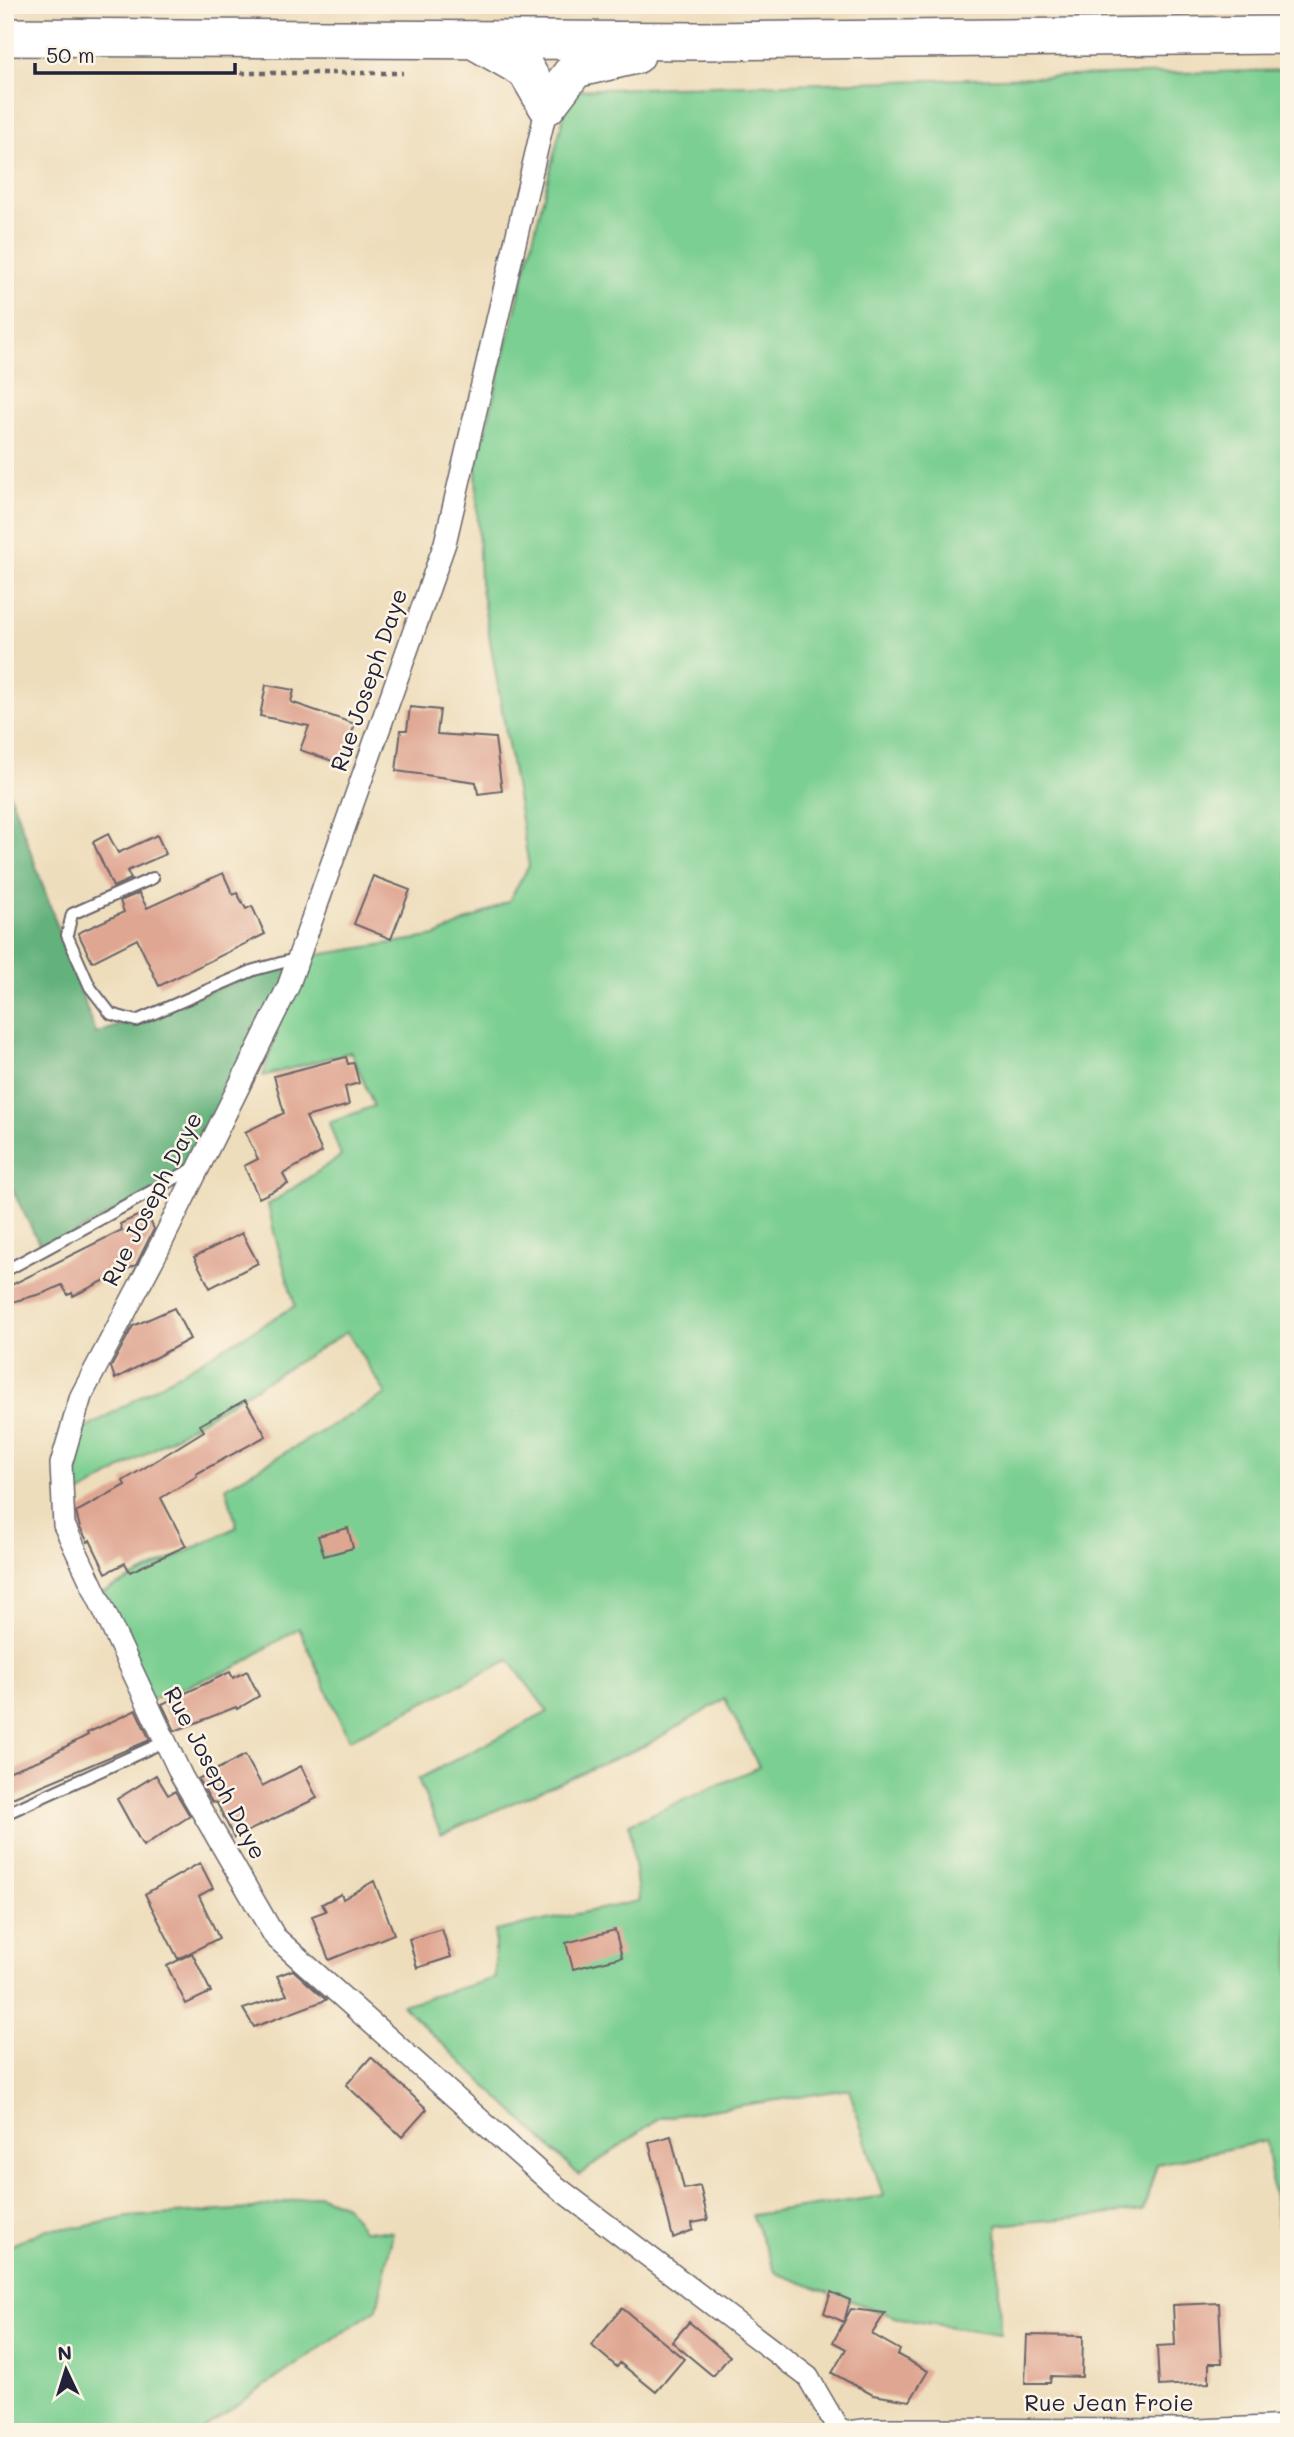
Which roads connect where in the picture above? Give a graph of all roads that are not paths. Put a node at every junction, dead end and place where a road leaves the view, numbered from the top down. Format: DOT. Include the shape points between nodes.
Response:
graph roads {
  1 [pos="1289,35"];
  2 [pos="5,37"];
  3 [pos="473,40"];
  4 [pos="701,41"];
  5 [pos="547,106"];
  6 [pos="153,878"];
  7 [pos="299,958"];
  8 [pos="197,1167"];
  9 [pos="5,1272"];
  10 [pos="166,1741"];
  11 [pos="5,1814"];
  12 [pos="1289,2426"];
  13 [pos="840,2432"];
  14 [pos="846,2432"];
  1 -- 4 [label="highway"];
  2 -- 3 [label="highway"];
  3 -- 4 [label="highway"];
  3 -- 5 [label="highway" via="526,70"];
  4 -- 5 [label="highway" via="575,69"];
  5 -- 7 [label="street, Rue Joseph Daye" via="445,543"];
  6 -- 7 [label="lane" via="72,914 67,936 90,987 111,1014 136,1021 254,970"];
  7 -- 8 [label="street, Rue Joseph Daye"];
  8 -- 9 [label="lane"];
  8 -- 10 [label="street, Rue Joseph Daye" via="81,1396 61,1464 64,1525"];
  10 -- 11 [label="lane"];
  10 -- 13 [label="street, Rue Joseph Daye" via="182,1777 275,1937 549,2181 807,2377"];
  12 -- 14 [label="street, Rue Jean Froie"];
}
